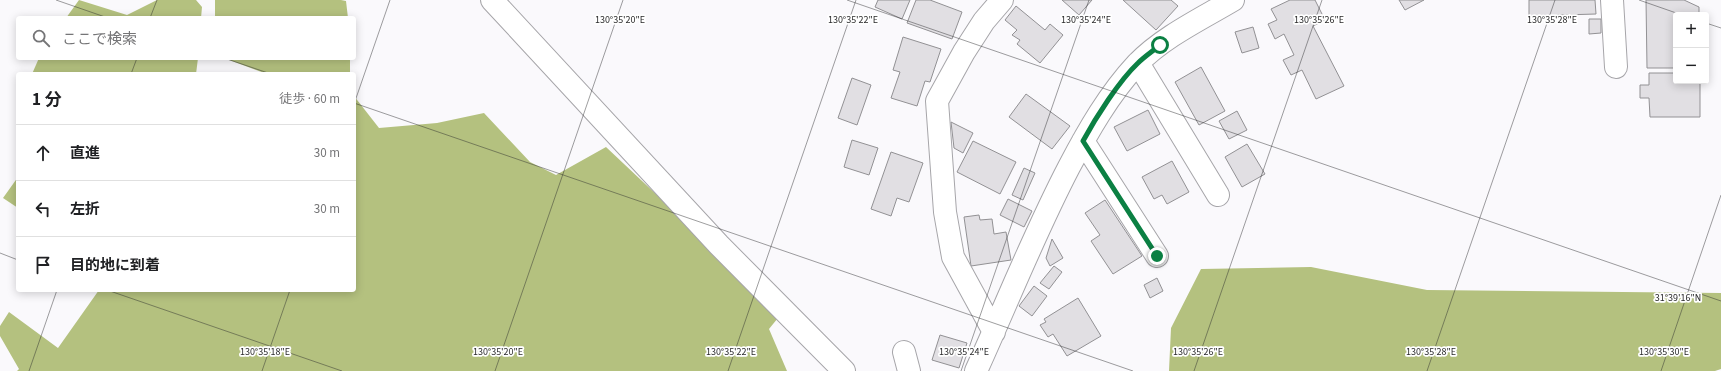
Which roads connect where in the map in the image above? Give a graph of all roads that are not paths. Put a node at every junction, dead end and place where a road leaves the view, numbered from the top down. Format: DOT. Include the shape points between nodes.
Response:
graph roads {
  1 [pos="492,0"];
  2 [pos="1002,0"];
  3 [pos="1232,0"];
  4 [pos="1612,0"];
  5 [pos="1138,64"];
  6 [pos="1616,67"];
  7 [pos="1083,141"];
  8 [pos="1218,196"];
  9 [pos="1157,256"];
  10 [pos="994,332"];
  11 [pos="844,371"];
  12 [pos="976,371"];
  1 -- 11 [label="street" via="719,245"];
  2 -- 10 [label="street" via="984,21 964,52 937,101 945,212 953,257"];
  3 -- 5 [label="street" via="1183,29"];
  4 -- 6 [label="street"];
  5 -- 7 [label="street" via="1113,94"];
  5 -- 8 [label="street"];
  7 -- 9 [label="street"];
  7 -- 10 [label="street" via="1044,214"];
  10 -- 12 [label="street"];
}
